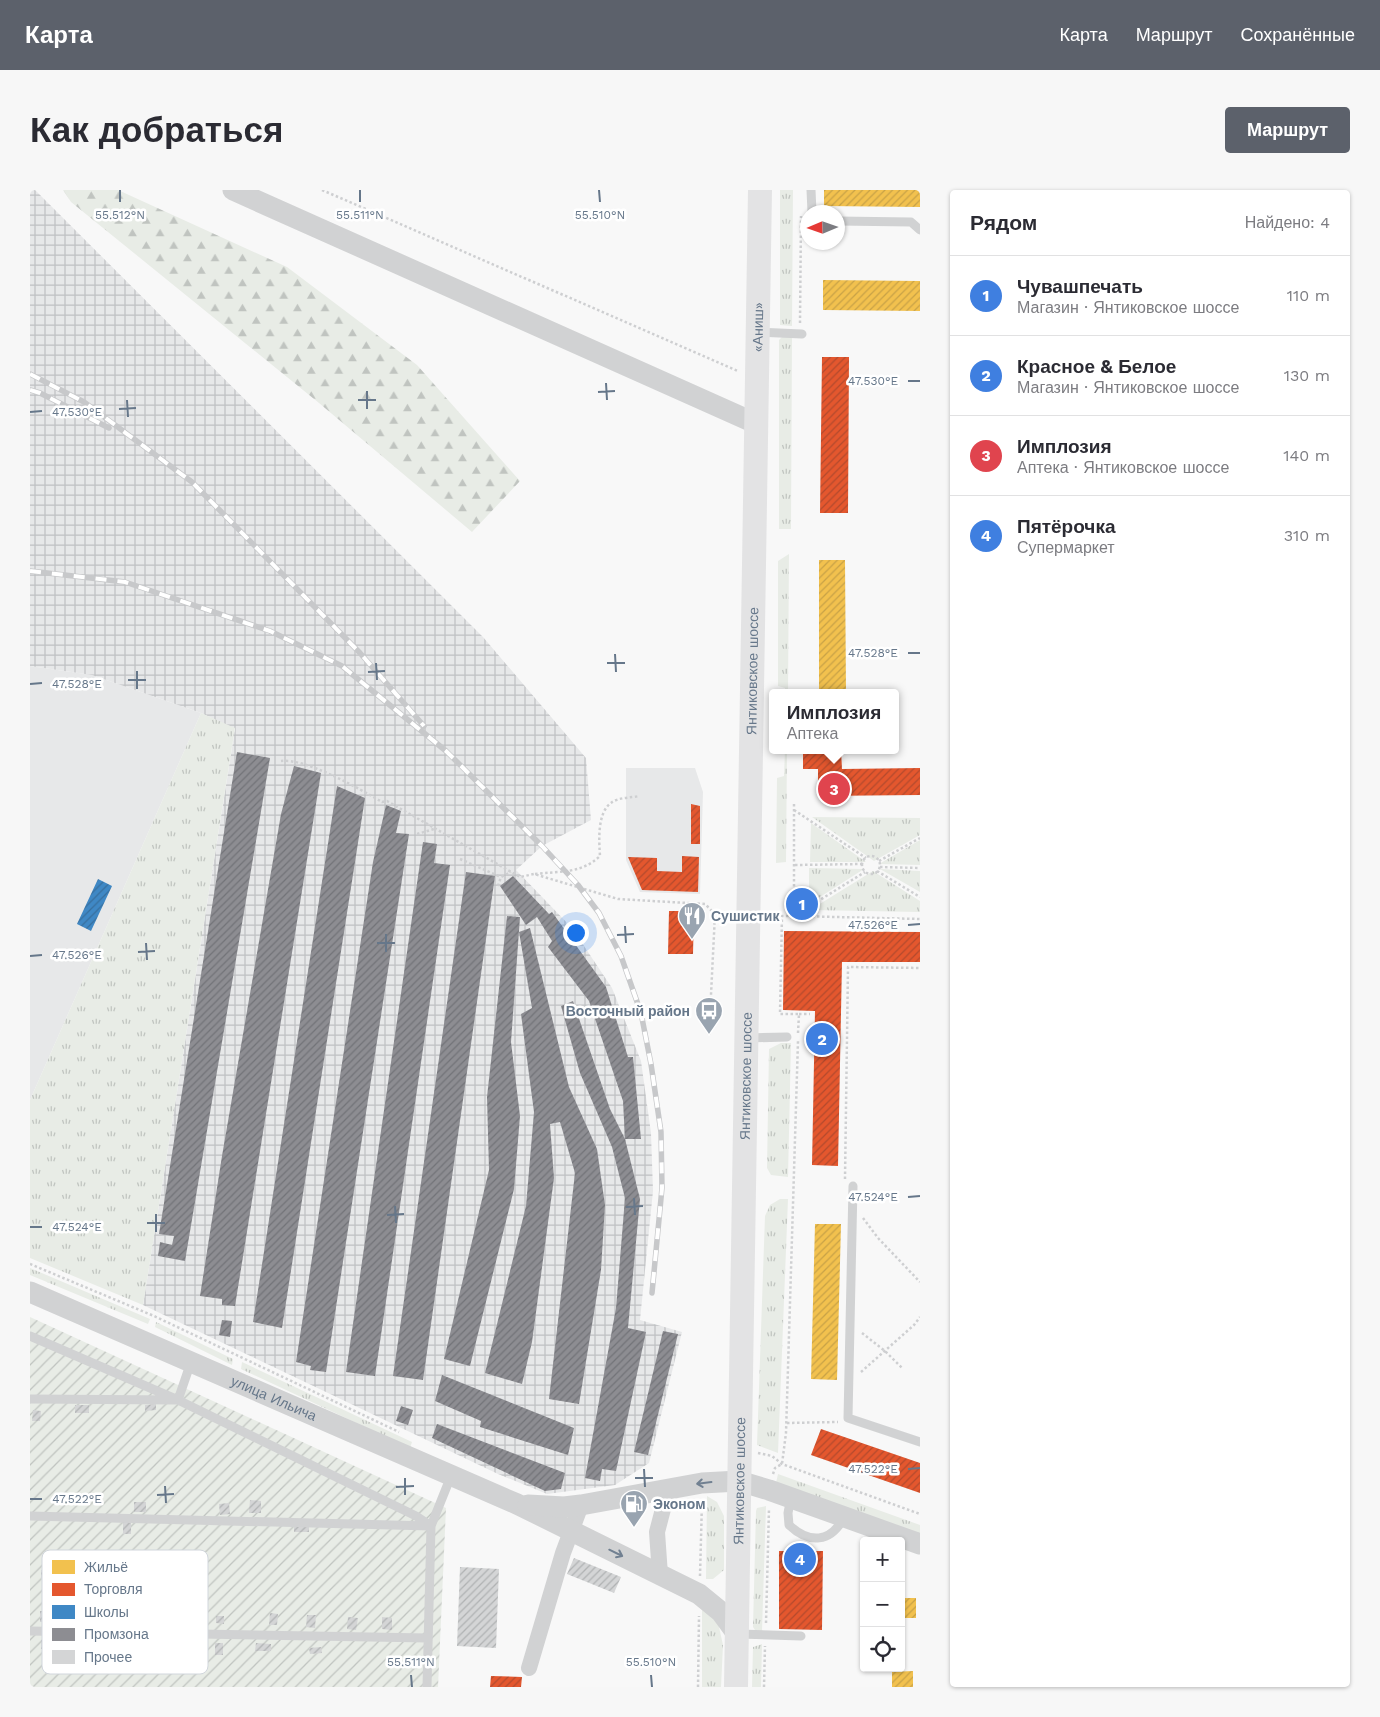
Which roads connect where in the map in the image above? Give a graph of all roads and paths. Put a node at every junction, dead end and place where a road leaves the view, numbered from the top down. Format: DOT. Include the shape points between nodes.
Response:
graph roads {
  1 [pos="233,190"];
  2 [pos="322,190"];
  3 [pos="760,190"];
  4 [pos="812,190"];
  5 [pos="812,205"];
  6 [pos="845,221"];
  7 [pos="920,230"];
  8 [pos="801,250"];
  9 [pos="758,332"];
  10 [pos="802,334"];
  11 [pos="757,379"];
  12 [pos="757,424"];
  13 [pos="756,464"];
  14 [pos="281,761"];
  15 [pos="639,796"];
  16 [pos="794,804"];
  17 [pos="794,810"];
  18 [pos="435,829"];
  19 [pos="417,834"];
  20 [pos="920,838"];
  21 [pos="460,858"];
  22 [pos="866,858"];
  23 [pos="879,861"];
  24 [pos="795,864"];
  25 [pos="862,864"];
  26 [pos="880,867"];
  27 [pos="920,868"];
  28 [pos="878,871"];
  29 [pos="511,872"];
  30 [pos="865,872"];
  31 [pos="534,874"];
  32 [pos="501,877"];
  33 [pos="498,886"];
  34 [pos="920,896"];
  35 [pos="794,916"];
  36 [pos="920,919"];
  37 [pos="799,1014"];
  38 [pos="810,1014"];
  39 [pos="709,1035"];
  40 [pos="787,1037"];
  41 [pos="746,1038"];
  42 [pos="854,1186"];
  43 [pos="853,1204"];
  44 [pos="30,1264"];
  45 [pos="920,1282"];
  46 [pos="30,1292"];
  47 [pos="920,1317"];
  48 [pos="850,1324"];
  49 [pos="30,1336"];
  50 [pos="885,1350"];
  51 [pos="191,1362"];
  52 [pos="904,1369"];
  53 [pos="849,1382"];
  54 [pos="30,1399"];
  55 [pos="178,1400"];
  56 [pos="403,1434"];
  57 [pos="920,1442"];
  58 [pos="757,1453"];
  59 [pos="782,1464"];
  60 [pos="451,1475"];
  61 [pos="739,1481"];
  62 [pos="668,1490"];
  63 [pos="770,1490"];
  64 [pos="791,1497"];
  65 [pos="517,1504"];
  66 [pos="581,1505"];
  67 [pos="920,1514"];
  68 [pos="30,1516"];
  69 [pos="844,1517"];
  70 [pos="431,1526"];
  71 [pos="572,1531"];
  72 [pos="920,1544"];
  73 [pos="660,1575"];
  74 [pos="738,1582"];
  75 [pos="699,1594"];
  76 [pos="208,1634"];
  77 [pos="737,1634"];
  78 [pos="766,1635"];
  79 [pos="801,1636"];
  80 [pos="428,1638"];
  81 [pos="529,1668"];
  82 [pos="427,1687"];
  83 [pos="736,1687"];
  84 [pos="764,1687"];
  1 -- 12 [label="street"];
  2 -- 11 [label="path"];
  3 -- 9 [label="main road, «Аниш»"];
  4 -- 5 [label="lane"];
  6 -- 7 [label="lane" via="911,222"];
  8 -- 10 [label="path"];
  9 -- 10 [label="lane"];
  9 -- 11 [label="main road, «Аниш»"];
  11 -- 12 [label="main road, «Аниш»"];
  12 -- 13 [label="main road, «Аниш»"];
  13 -- 41 [label="main road, Янтиковское шоссе"];
  14 -- 18 [label="path" via="310,765 382,802 387,801"];
  15 -- 31 [label="path" via="611,803 604,812 600,856 591,865 577,870"];
  16 -- 17 [label="path"];
  17 -- 22 [label="path"];
  17 -- 24 [label="path"];
  18 -- 19 [label="path"];
  18 -- 29 [label="path"];
  20 -- 23 [label="path"];
  21 -- 32 [label="path"];
  22 -- 23 [label="path" via="872,856"];
  22 -- 25 [label="path"];
  23 -- 26 [label="path"];
  24 -- 25 [label="path"];
  24 -- 35 [label="path"];
  25 -- 30 [label="path"];
  26 -- 27 [label="path"];
  26 -- 28 [label="path"];
  28 -- 30 [label="path"];
  28 -- 34 [label="path"];
  29 -- 31 [label="path" via="520,877"];
  29 -- 32 [label="path"];
  30 -- 35 [label="path"];
  31 -- 39 [label="path" via="618,899 705,904 715,914"];
  32 -- 33 [label="path"];
  35 -- 36 [label="path"];
  35 -- 37 [label="path" via="782,916 780,1014"];
  37 -- 38 [label="path"];
  37 -- 59 [label="path" via="786,1433"];
  40 -- 41 [label="lane"];
  41 -- 61 [label="main road, Янтиковское шоссе"];
  42 -- 43 [label="lane"];
  43 -- 45 [label="path" via="878,1238"];
  43 -- 48 [label="lane"];
  44 -- 56 [label="path" via="154,1316"];
  46 -- 51 [label="street, улица Ильича"];
  47 -- 50 [label="path"];
  48 -- 50 [label="path"];
  48 -- 53 [label="lane"];
  49 -- 55 [label="lane"];
  50 -- 52 [label="path"];
  50 -- 53 [label="path"];
  51 -- 55 [label="lane"];
  51 -- 60 [label="street, улица Ильича"];
  53 -- 57 [label="lane" via="848,1418"];
  54 -- 55 [label="lane"];
  55 -- 70 [label="lane"];
  58 -- 59 [label="path" via="772,1456"];
  59 -- 63 [label="path" via="775,1468"];
  59 -- 67 [label="path"];
  60 -- 65 [label="street, улица Ильича"];
  60 -- 70 [label="lane"];
  61 -- 62 [label="street, улица Ильича, one-way" via="702,1483"];
  61 -- 63 [label="street, улица Ильича"];
  61 -- 74 [label="main road, Янтиковское шоссе"];
  62 -- 66 [label="street, улица Ильича"];
  62 -- 73 [label="street" via="657,1532"];
  63 -- 64 [label="street, улица Ильича"];
  63 -- 78 [label="path"];
  64 -- 69 [label="street, улица Ильича"];
  64 -- 69 [label="lane" via="789,1524 805,1536 819,1538 831,1535"];
  65 -- 66 [label="street, улица Ильича"];
  65 -- 71 [label="street, улица Ильича"];
  66 -- 71 [label="street"];
  68 -- 70 [label="lane"];
  69 -- 72 [label="street, улица Ильича"];
  70 -- 80 [label="lane"];
  71 -- 73 [label="street, улица Ильича, one-way"];
  71 -- 81 [label="street"];
  73 -- 75 [label="street, улица Ильича"];
  74 -- 75 [label="street" via="724,1590"];
  74 -- 77 [label="main road, Янтиковское шоссе"];
  75 -- 77 [label="street, улица Ильича" via="721,1612"];
  76 -- 80 [label="lane"];
  77 -- 78 [label="lane"];
  77 -- 83 [label="main road, Янтиковское шоссе"];
  78 -- 79 [label="lane"];
  78 -- 84 [label="path"];
  80 -- 82 [label="lane"];
}
